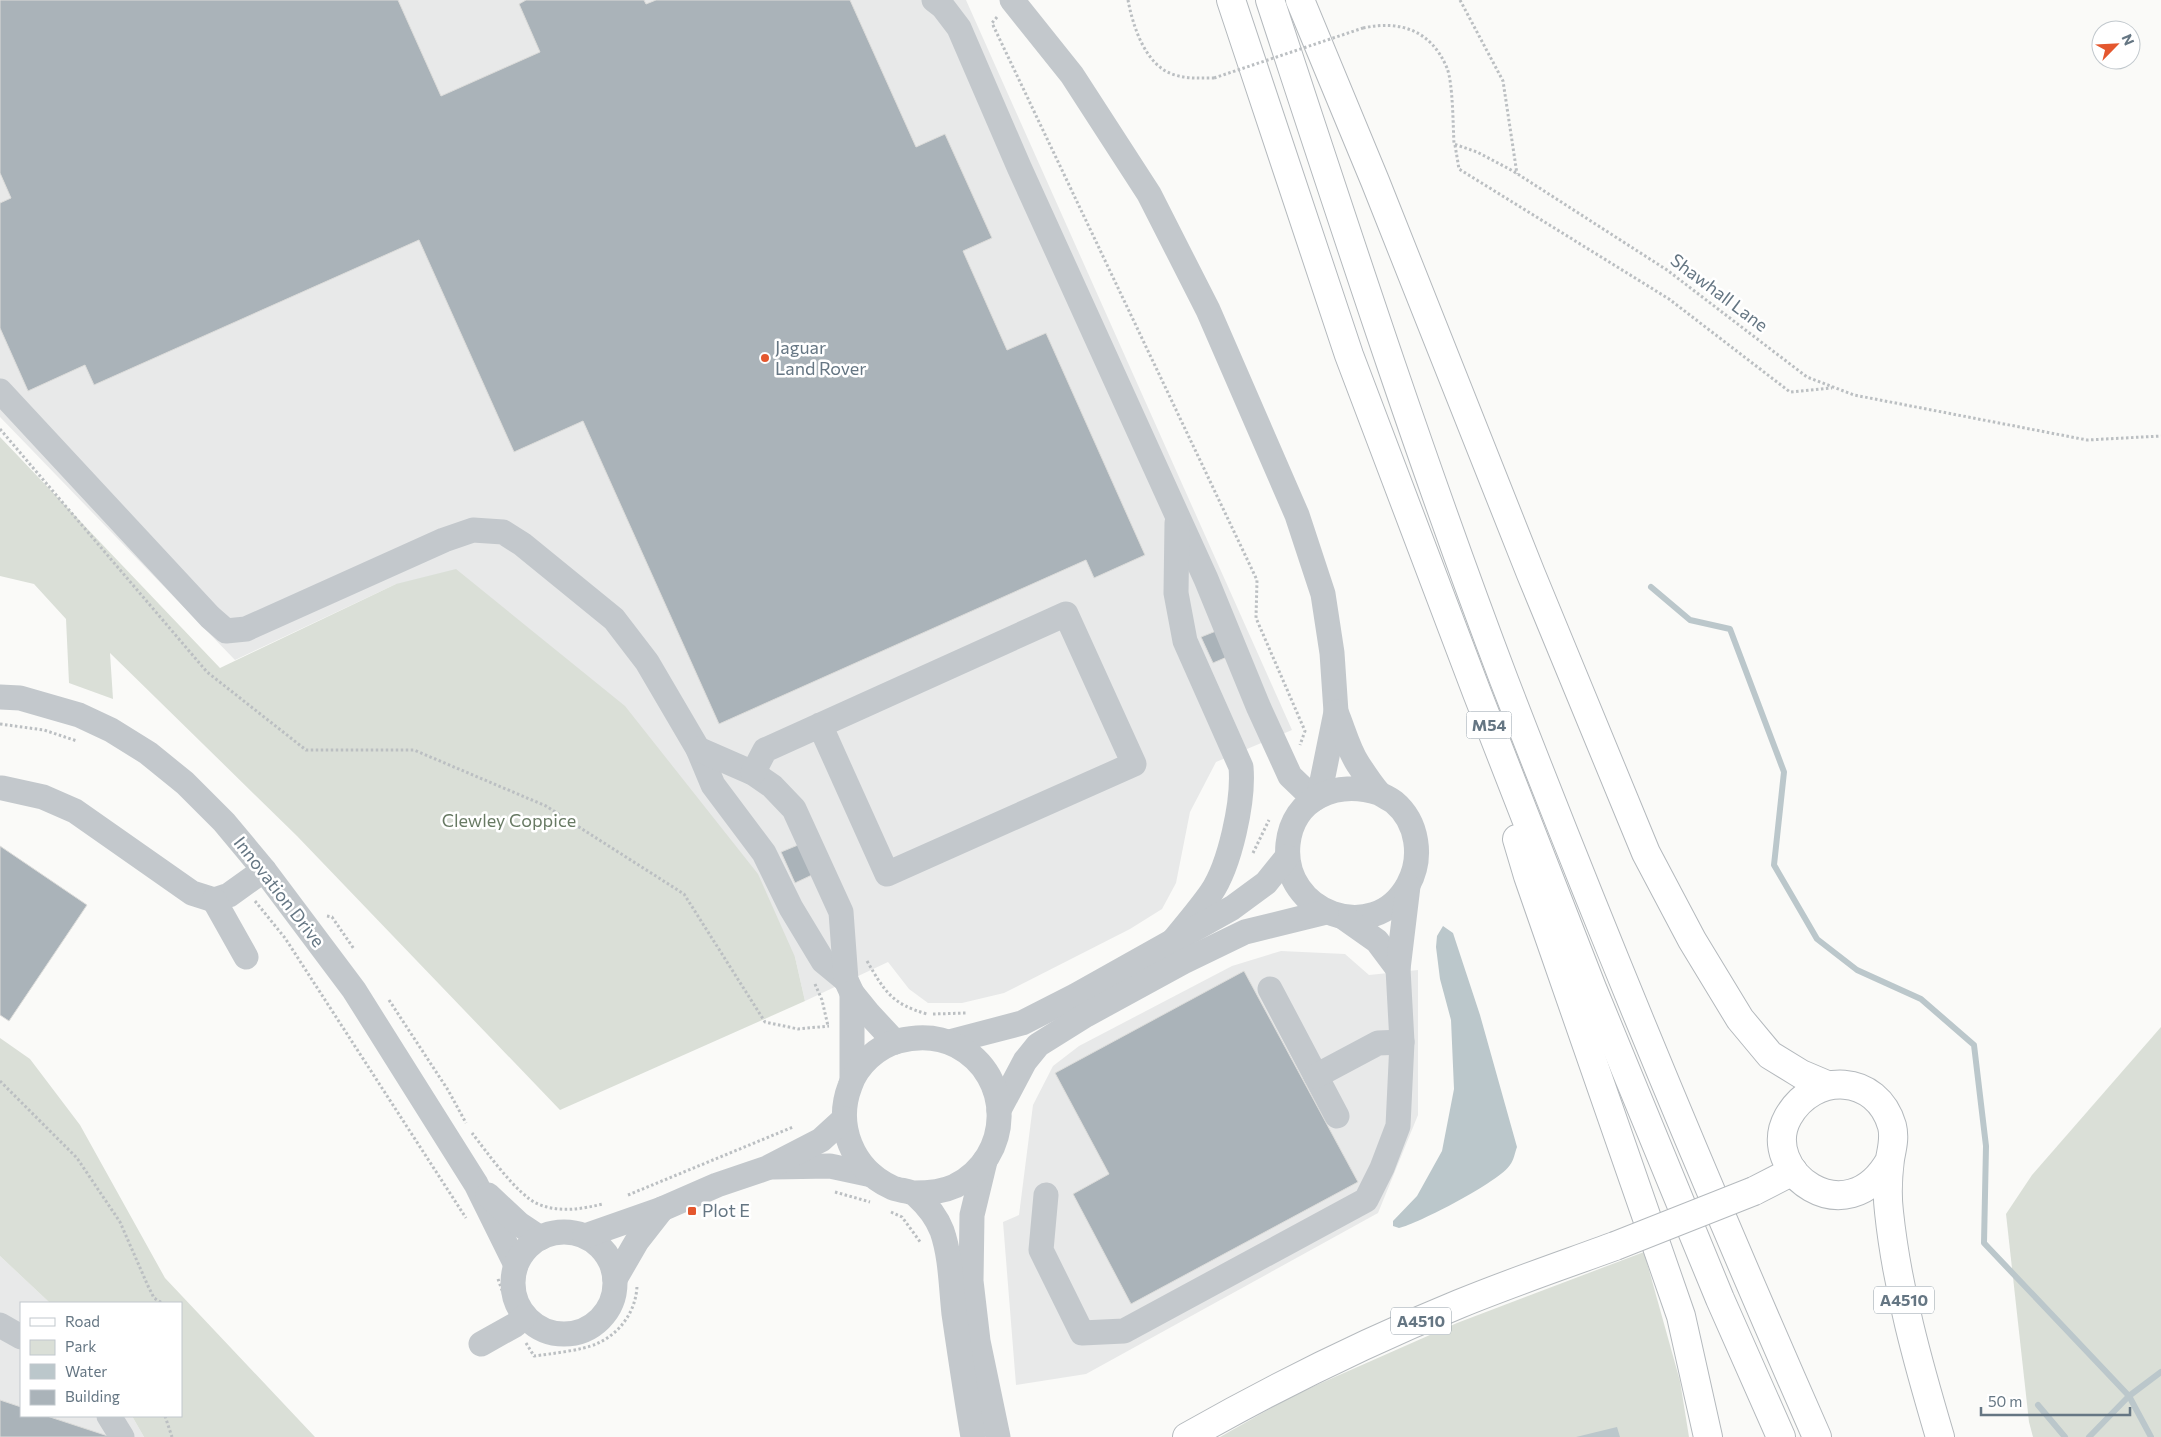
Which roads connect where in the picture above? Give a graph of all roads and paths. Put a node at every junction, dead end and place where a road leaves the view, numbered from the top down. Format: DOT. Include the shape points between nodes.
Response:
graph roads {
  1 [pos="934,0"];
  2 [pos="1128,0"];
  3 [pos="1231,0"];
  4 [pos="1270,0"];
  5 [pos="1300,0"];
  6 [pos="1460,0"];
  7 [pos="1005,8"];
  8 [pos="1454,144"];
  9 [pos="1517,174"];
  10 [pos="1834,387"];
  11 [pos="0,392"];
  12 [pos="0,429"];
  13 [pos="2161,436"];
  14 [pos="1177,515"];
  15 [pos="1477,693"];
  16 [pos="0,697"];
  17 [pos="1336,712"];
  18 [pos="820,725"];
  19 [pos="698,749"];
  20 [pos="753,773"];
  21 [pos="1290,776"];
  22 [pos="2,788"];
  23 [pos="1379,793"];
  24 [pos="1317,797"];
  25 [pos="1273,811"];
  26 [pos="1227,856"];
  27 [pos="1287,857"];
  28 [pos="264,870"];
  29 [pos="1408,886"];
  30 [pos="214,900"];
  31 [pos="1334,915"];
  32 [pos="324,916"];
  33 [pos="1173,942"];
  34 [pos="246,957"];
  35 [pos="359,957"];
  36 [pos="866,958"];
  37 [pos="823,961"];
  38 [pos="1398,969"];
  39 [pos="849,986"];
  40 [pos="1270,989"];
  41 [pos="387,997"];
  42 [pos="969,1013"];
  43 [pos="840,1024"];
  44 [pos="829,1035"];
  45 [pos="895,1042"];
  46 [pos="949,1042"];
  47 [pos="1402,1042"];
  48 [pos="1316,1076"];
  49 [pos="852,1079"];
  50 [pos="0,1081"];
  51 [pos="1827,1085"];
  52 [pos="1000,1110"];
  53 [pos="1337,1116"];
  54 [pos="844,1119"];
  55 [pos="797,1126"];
  56 [pos="1890,1160"];
  57 [pos="985,1162"];
  58 [pos="830,1166"];
  59 [pos="767,1168"];
  60 [pos="1793,1171"];
  61 [pos="872,1175"];
  62 [pos="476,1184"];
  63 [pos="914,1193"];
  64 [pos="1046,1195"];
  65 [pos="620,1199"];
  66 [pos="607,1203"];
  67 [pos="878,1206"];
  68 [pos="662,1209"];
  69 [pos="886,1210"];
  70 [pos="585,1236"];
  71 [pos="540,1238"];
  72 [pos="922,1246"];
  73 [pos="516,1265"];
  74 [pos="615,1279"];
  75 [pos="160,1302"];
  76 [pos="525,1316"];
  77 [pos="0,1325"];
  78 [pos="20,1336"];
  79 [pos="481,1344"];
  80 [pos="111,1417"];
  81 [pos="165,1417"];
  82 [pos="122,1437"];
  83 [pos="172,1437"];
  84 [pos="973,1437"];
  85 [pos="998,1437"];
  86 [pos="1187,1437"];
  87 [pos="1708,1437"];
  88 [pos="1782,1437"];
  89 [pos="1817,1437"];
  90 [pos="1940,1437"];
  1 -- 14 [label="street" via="959,28"];
  2 -- 8 [label="path, bridge" via="1147,54 1173,75 1192,78 1214,78 1363,28 1403,26 1420,34 1436,50 1447,69"];
  3 -- 15 [label="main road, M54" via="1349,355"];
  4 -- 89 [label="main road, M54" via="1382,342 1504,678 1746,1277"];
  5 -- 51 [label="main road" via="1530,574 1646,853 1692,940 1740,1019 1770,1056"];
  6 -- 9 [label="path" via="1503,81"];
  7 -- 17 [label="street" via="1072,75 1148,194 1208,310 1297,515 1323,594"];
  7 -- 21 [label="path" via="992,23 1257,580 1256,618 1305,731"];
  8 -- 9 [label="path, Shawhall Lane" via="1477,152"];
  8 -- 10 [label="path" via="1459,169 1669,299 1790,392"];
  9 -- 10 [label="path, Shawhall Lane" via="1667,270 1807,377"];
  10 -- 13 [label="path, Shawhall Lane" via="1854,395 2087,440"];
  11 -- 19 [label="street" via="226,631 246,629 444,540 473,530 503,532 614,619 647,662"];
  12 -- 43 [label="path" via="207,672 306,750 414,750 546,806 684,894 765,1022 798,1029"];
  14 -- 21 [label="street"];
  14 -- 26 [label="street" via="1176,593 1185,641 1241,767 1243,785"];
  15 -- 87 [label="main road" via="1528,876 1681,1316"];
  15 -- 88 [label="main road, M54" via="1592,988 1720,1299"];
  16 -- 28 [label="street, Innovation Drive" via="20,698 79,715 148,753 224,822"];
  17 -- 23 [label="street" via="1357,762"];
  17 -- 24 [label="street"];
  18 -- 18 [label="street" via="1066,614 1134,764 888,874"];
  18 -- 20 [label="street" via="765,750"];
  19 -- 20 [label="street"];
  19 -- 37 [label="street" via="713,785 764,852 791,908"];
  20 -- 39 [label="street" via="772,786 794,809 841,912"];
  21 -- 24 [label="street"];
  22 -- 30 [label="street" via="43,797 75,811 192,894"];
  23 -- 24 [label="street" via="1349,787"];
  23 -- 29 [label="street" via="1406,816 1414,833 1415,869"];
  24 -- 27 [label="street" via="1299,815 1289,834"];
  25 -- 26 [label="path" via="1248,864"];
  26 -- 33 [label="street" via="1212,891"];
  27 -- 31 [label="street" via="1299,890 1311,903"];
  27 -- 33 [label="street" via="1266,883"];
  28 -- 30 [label="street" via="229,895"];
  28 -- 62 [label="street, Innovation Drive" via="354,990"];
  29 -- 31 [label="street" via="1397,900 1380,911 1362,917"];
  29 -- 38 [label="street"];
  30 -- 34 [label="street"];
  31 -- 38 [label="street" via="1377,941"];
  31 -- 52 [label="street" via="1245,932 1086,1015 1038,1045 1025,1061"];
  32 -- 35 [label="path" via="332,917"];
  33 -- 46 [label="street" via="1022,1022"];
  36 -- 42 [label="path" via="889,996 907,1008 928,1014"];
  37 -- 39 [label="street"];
  37 -- 43 [label="path" via="810,974 822,1000"];
  38 -- 47 [label="street"];
  39 -- 43 [label="street"];
  39 -- 45 [label="street"];
  40 -- 48 [label="street"];
  41 -- 66 [label="path" via="448,1090 470,1130 519,1188 536,1203 552,1208 570,1210"];
  43 -- 44 [label="path"];
  43 -- 49 [label="street"];
  45 -- 46 [label="street" via="913,1038"];
  45 -- 49 [label="street" via="878,1050"];
  46 -- 52 [label="street" via="965,1050 989,1076"];
  47 -- 48 [label="street" via="1378,1043"];
  47 -- 64 [label="street" via="1398,1126 1366,1200 1124,1331 1082,1332 1041,1250"];
  48 -- 53 [label="street"];
  49 -- 54 [label="street" via="845,1098"];
  50 -- 75 [label="path" via="77,1158 120,1222 154,1298"];
  51 -- 56 [label="main road, A4510" via="1844,1084 1861,1089 1886,1111 1894,1143"];
  51 -- 60 [label="main road, A4510" via="1810,1092 1796,1104 1786,1120 1785,1156"];
  52 -- 57 [label="street" via="994,1146"];
  54 -- 59 [label="street" via="820,1140"];
  54 -- 61 [label="street" via="857,1160"];
  55 -- 65 [label="path"];
  56 -- 60 [label="main road, A4510" via="1882,1175 1869,1186 1837,1196 1820,1193 1806,1185"];
  56 -- 90 [label="main road, A4510" via="1889,1209 1895,1261"];
  57 -- 63 [label="street" via="954,1187 935,1193"];
  57 -- 85 [label="street" via="972,1215 971,1281 978,1341"];
  58 -- 59 [label="street"];
  58 -- 61 [label="street"];
  58 -- 67 [label="path" via="829,1190"];
  59 -- 68 [label="street"];
  60 -- 86 [label="main road, A4510, bridge" via="1754,1191 1459,1304 1361,1348"];
  61 -- 63 [label="street" via="892,1188"];
  62 -- 71 [label="street, Innovation Drive" via="519,1224"];
  62 -- 73 [label="street, Innovation Drive"];
  63 -- 84 [label="street" via="937,1219 943,1234"];
  68 -- 70 [label="street"];
  68 -- 74 [label="street" via="637,1241"];
  69 -- 72 [label="path" via="902,1217"];
  70 -- 71 [label="street" via="570,1232"];
  70 -- 74 [label="street" via="606,1254"];
  71 -- 73 [label="street" via="530,1245"];
  73 -- 76 [label="street" via="512,1283 516,1301"];
  74 -- 76 [label="street" via="614,1295 608,1310 598,1322 584,1330 552,1333 537,1327"];
  76 -- 79 [label="street"];
  77 -- 78 [label="street"];
  80 -- 82 [label="street"];
  81 -- 83 [label="path"];
}
